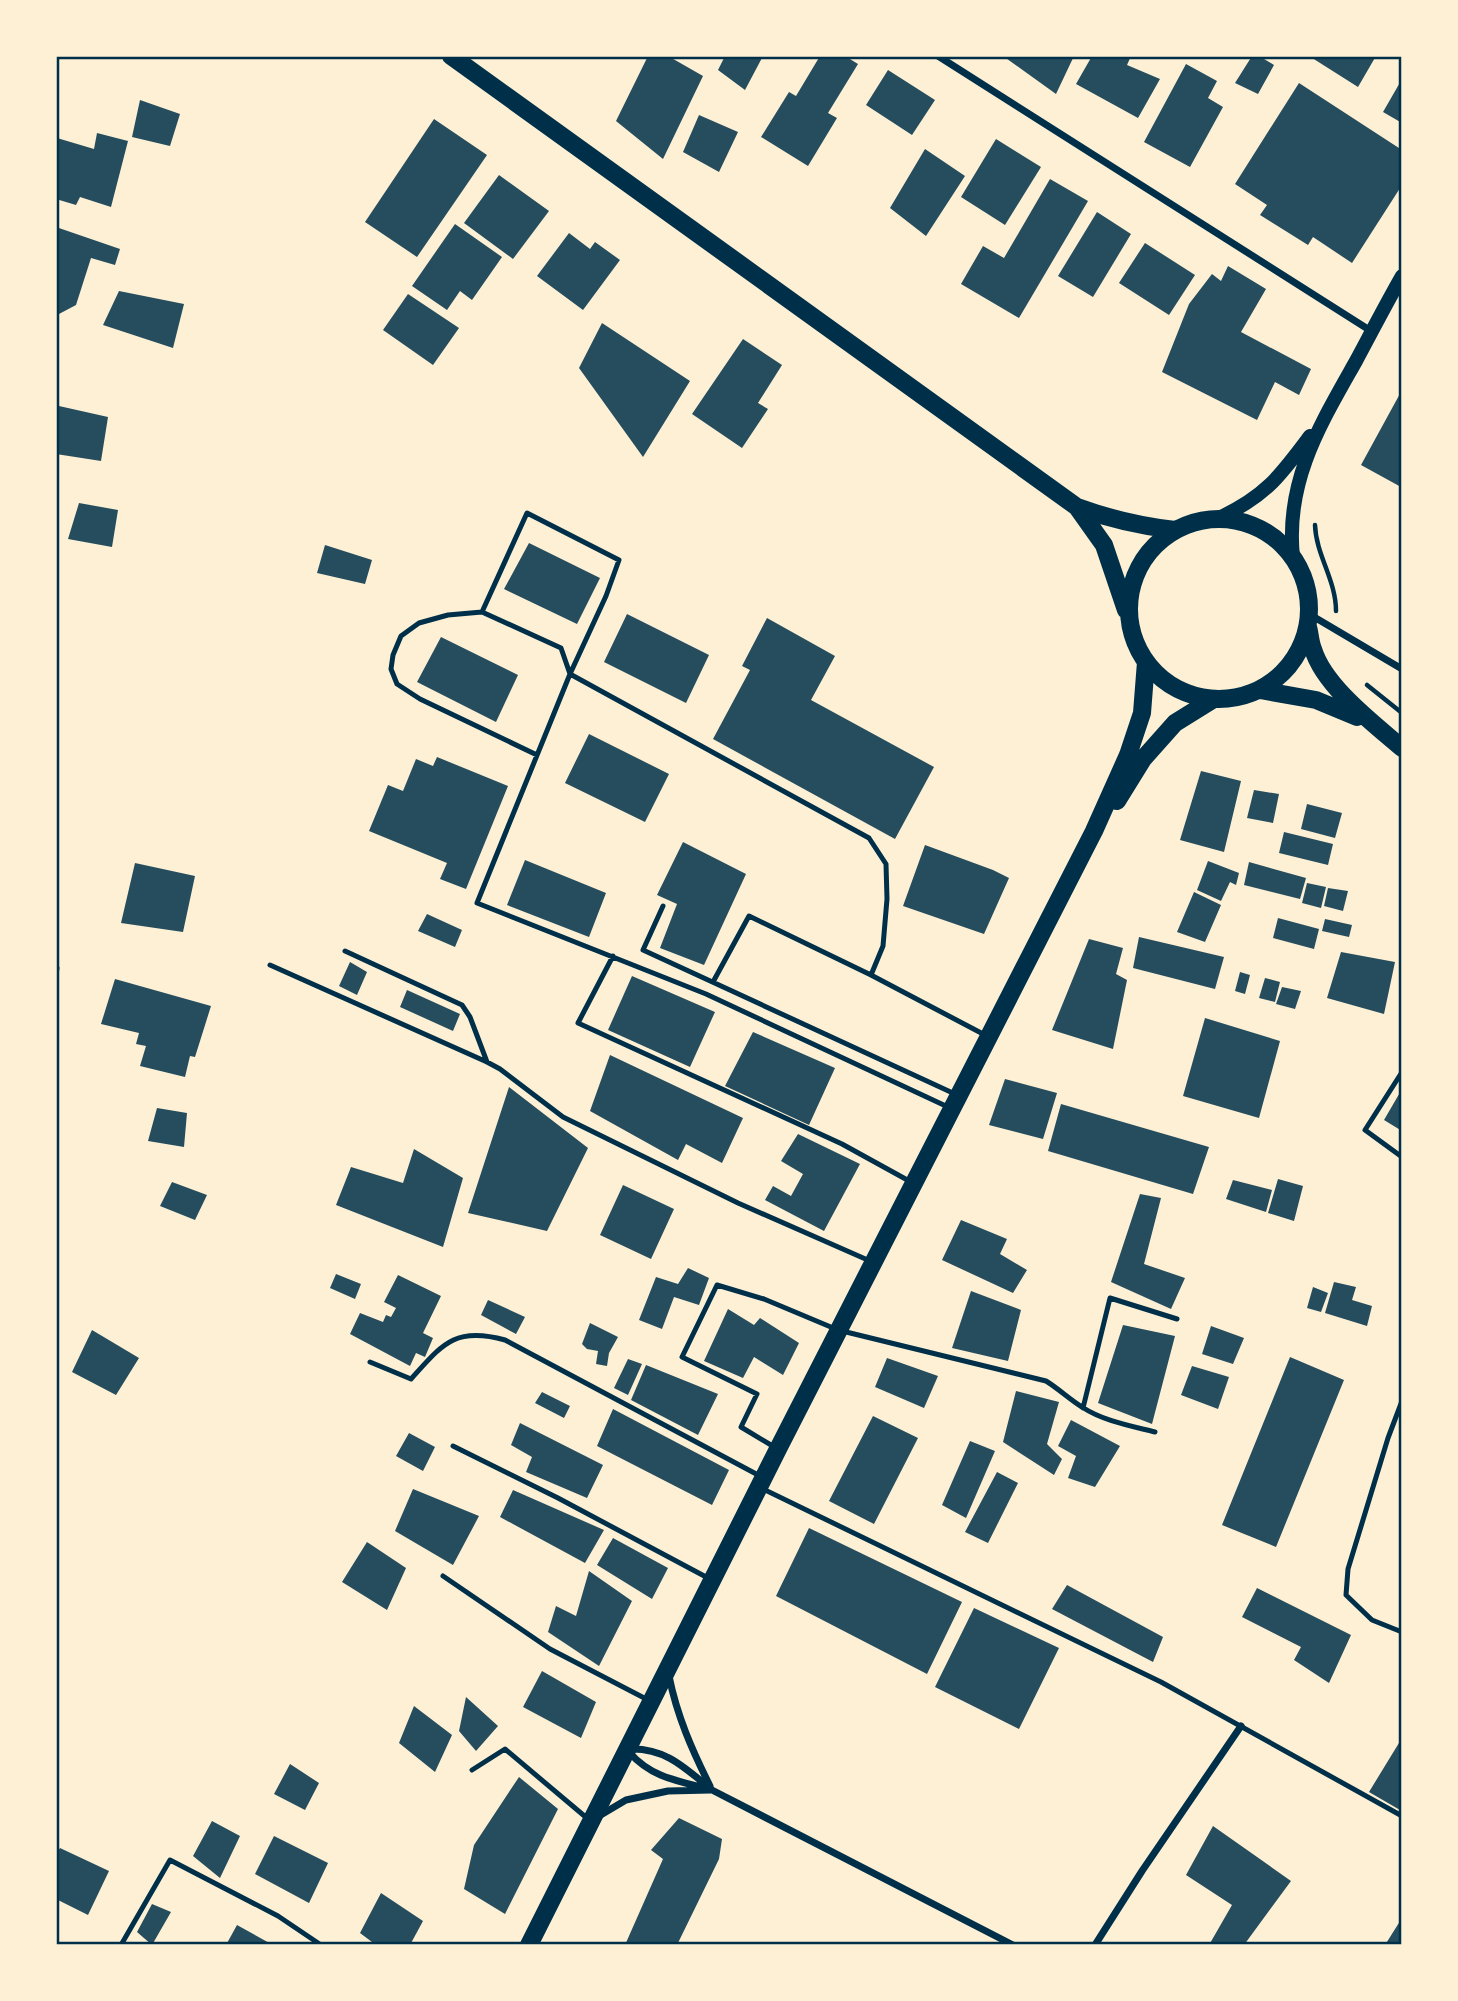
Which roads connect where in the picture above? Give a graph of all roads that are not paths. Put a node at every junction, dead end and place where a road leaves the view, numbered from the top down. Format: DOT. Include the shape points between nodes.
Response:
graph roads {
  1 [pos="450,56"];
  2 [pos="938,56"];
  3 [pos="1401,280"];
  4 [pos="1372,331"];
  5 [pos="1327,412"];
  6 [pos="1077,507"];
  7 [pos="1219,518"];
  8 [pos="1175,530"];
  9 [pos="1293,557"];
  10 [pos="482,612"];
  11 [pos="1309,618"];
  12 [pos="1130,622"];
  13 [pos="1146,662"];
  14 [pos="1402,668"];
  15 [pos="570,674"];
  16 [pos="1260,690"];
  17 [pos="1212,700"];
  18 [pos="1381,730"];
  19 [pos="1402,748"];
  20 [pos="537,755"];
  21 [pos="1094,831"];
  22 [pos="663,905"];
  23 [pos="345,951"];
  24 [pos="613,956"];
  25 [pos="270,965"];
  26 [pos="57,968"];
  27 [pos="56,974"];
  28 [pos="871,975"];
  29 [pos="713,982"];
  30 [pos="989,1037"];
  31 [pos="487,1062"];
  32 [pos="1402,1072"];
  33 [pos="954,1102"];
  34 [pos="1402,1157"];
  35 [pos="913,1183"];
  36 [pos="873,1262"];
  37 [pos="1177,1319"];
  38 [pos="838,1330"];
  39 [pos="370,1362"];
  40 [pos="1402,1401"];
  41 [pos="1083,1408"];
  42 [pos="1155,1432"];
  43 [pos="453,1446"];
  44 [pos="778,1449"];
  45 [pos="761,1482"];
  46 [pos="443,1576"];
  47 [pos="711,1580"];
  48 [pos="1402,1632"];
  49 [pos="667,1668"];
  50 [pos="650,1701"];
  51 [pos="1241,1726"];
  52 [pos="626,1749"];
  53 [pos="472,1770"];
  54 [pos="712,1790"];
  55 [pos="1402,1815"];
  56 [pos="590,1820"];
  57 [pos="121,1945"];
  58 [pos="321,1945"];
  59 [pos="529,1945"];
  60 [pos="1013,1945"];
  61 [pos="1095,1945"];
  1 -- 6 [label="main road"];
  2 -- 4 [label="street"];
  3 -- 4 [label="main road"];
  4 -- 5 [label="main road"];
  5 -- 7 [label="main road" via="1279,477 1247,505"];
  5 -- 9 [label="main road" via="1297,487 1290,528"];
  6 -- 8 [label="main road" via="1111,520"];
  6 -- 12 [label="main road" via="1104,545"];
  7 -- 8 [label="main road"];
  7 -- 9 [label="main road" via="1247,523 1273,536"];
  8 -- 12 [label="main road" via="1150,551 1134,579"];
  9 -- 11 [label="main road" via="1306,584"];
  10 -- 15 [label="lane" via="561,648"];
  10 -- 15 [label="lane" via="527,513 619,561"];
  10 -- 20 [label="lane" via="419,623 401,636 391,669 397,684 420,699"];
  11 -- 14 [label="street"];
  11 -- 16 [label="main road" via="1302,645 1285,671"];
  11 -- 18 [label="main road" via="1313,650 1320,664 1346,699"];
  12 -- 13 [label="main road"];
  13 -- 17 [label="main road" via="1164,681 1186,694"];
  13 -- 21 [label="main road" via="1142,713"];
  15 -- 20 [label="lane"];
  15 -- 28 [label="lane" via="869,838 886,864 887,899 883,946"];
  16 -- 17 [label="main road"];
  16 -- 18 [label="main road" via="1316,700"];
  17 -- 21 [label="main road" via="1175,723"];
  18 -- 19 [label="main road"];
  20 -- 24 [label="lane" via="477,903"];
  21 -- 30 [label="main road"];
  22 -- 29 [label="lane" via="643,950"];
  23 -- 31 [label="lane" via="461,1005"];
  24 -- 33 [label="lane"];
  24 -- 35 [label="lane" via="578,1023 842,1144"];
  25 -- 31 [label="lane"];
  26 -- 27 [label="lane"];
  28 -- 29 [label="lane" via="749,916"];
  28 -- 30 [label="lane"];
  29 -- 33 [label="lane"];
  30 -- 33 [label="main road"];
  31 -- 36 [label="lane" via="563,1117 738,1203"];
  32 -- 34 [label="lane" via="1366,1130"];
  33 -- 35 [label="main road"];
  35 -- 36 [label="main road"];
  36 -- 38 [label="main road"];
  37 -- 41 [label="lane" via="1110,1298"];
  38 -- 41 [label="lane" via="1046,1381"];
  38 -- 44 [label="main road"];
  38 -- 44 [label="lane" via="717,1285 682,1357 757,1394 741,1427"];
  39 -- 45 [label="lane" via="411,1379 453,1339 476,1335 505,1340"];
  40 -- 48 [label="lane" via="1348,1569 1346,1595 1372,1620"];
  41 -- 42 [label="lane"];
  43 -- 47 [label="lane"];
  44 -- 45 [label="main road"];
  45 -- 47 [label="main road"];
  45 -- 51 [label="lane" via="1149,1675"];
  46 -- 50 [label="lane" via="550,1649"];
  47 -- 49 [label="main road"];
  49 -- 50 [label="main road"];
  49 -- 54 [label="street" via="676,1708"];
  50 -- 52 [label="main road"];
  51 -- 55 [label="lane"];
  51 -- 61 [label="street"];
  52 -- 54 [label="street" via="641,1766"];
  52 -- 54 [label="street" via="650,1749 680,1764"];
  52 -- 56 [label="main road"];
  53 -- 56 [label="lane" via="505,1749"];
  54 -- 56 [label="street" via="668,1791 626,1800"];
  54 -- 60 [label="street"];
  56 -- 59 [label="main road"];
  57 -- 58 [label="lane" via="170,1860 278,1916"];
}
